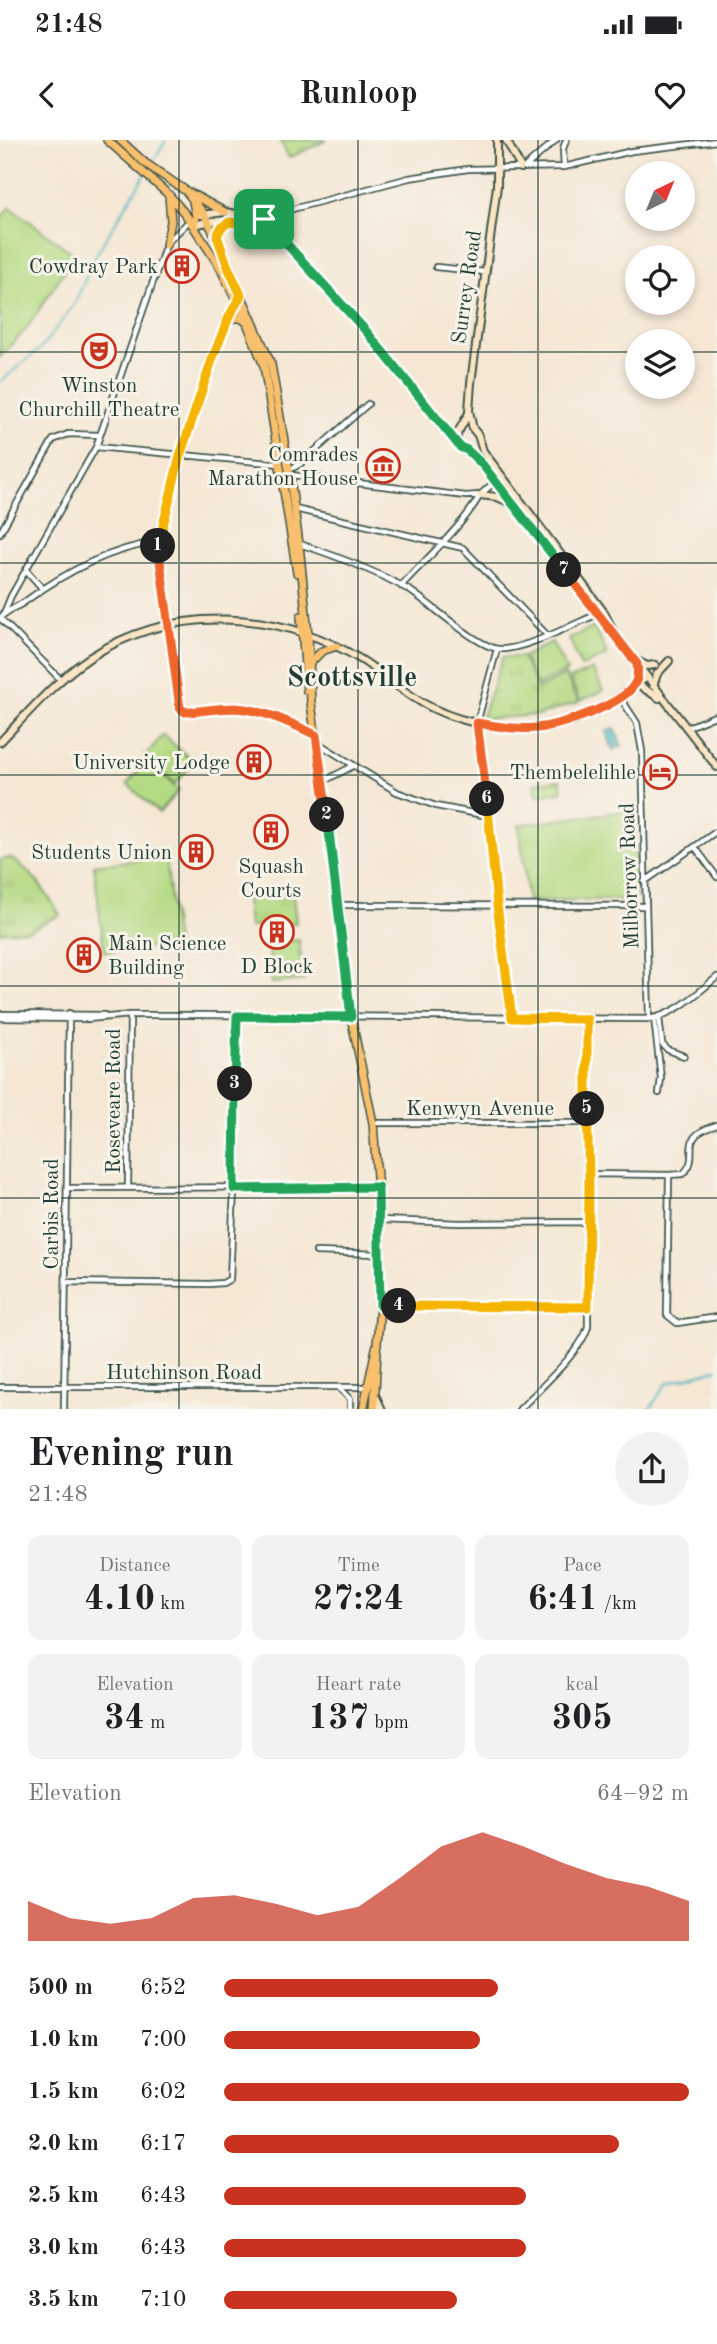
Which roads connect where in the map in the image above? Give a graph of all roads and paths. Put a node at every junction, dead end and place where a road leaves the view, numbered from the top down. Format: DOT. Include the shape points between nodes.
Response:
graph roads {
  1 [pos="107,140"];
  2 [pos="120,140"];
  3 [pos="497,140"];
  4 [pos="506,140"];
  5 [pos="566,140"];
  6 [pos="717,141"];
  7 [pos="551,142"];
  8 [pos="563,149"];
  9 [pos="142,167"];
  10 [pos="564,167"];
  11 [pos="497,168"];
  12 [pos="523,168"];
  13 [pos="262,194"];
  14 [pos="169,195"];
  15 [pos="189,195"];
  16 [pos="225,212"];
  17 [pos="241,214"];
  18 [pos="198,219"];
  19 [pos="264,219"];
  20 [pos="229,222"];
  21 [pos="256,225"];
  22 [pos="273,228"];
  23 [pos="217,239"];
  24 [pos="166,245"];
  25 [pos="436,267"];
  26 [pos="485,272"];
  27 [pos="239,298"];
  28 [pos="226,323"];
  29 [pos="247,323"];
  30 [pos="368,404"];
  31 [pos="469,411"];
  32 [pos="437,418"];
  33 [pos="473,429"];
  34 [pos="460,430"];
  35 [pos="100,435"];
  36 [pos="478,441"];
  37 [pos="457,442"];
  38 [pos="96,447"];
  39 [pos="467,450"];
  40 [pos="180,456"];
  41 [pos="281,463"];
  42 [pos="289,472"];
  43 [pos="497,479"];
  44 [pos="480,495"];
  45 [pos="512,504"];
  46 [pos="294,509"];
  47 [pos="0,533"];
  48 [pos="158,542"];
  49 [pos="443,542"];
  50 [pos="299,544"];
  51 [pos="26,570"];
  52 [pos="401,586"];
  53 [pos="42,589"];
  54 [pos="600,613"];
  55 [pos="1,616"];
  56 [pos="170,624"];
  57 [pos="305,633"];
  58 [pos="547,635"];
  59 [pos="337,646"];
  60 [pos="498,649"];
  61 [pos="635,661"];
  62 [pos="669,661"];
  63 [pos="309,664"];
  64 [pos="655,665"];
  65 [pos="61,680"];
  66 [pos="641,681"];
  67 [pos="653,685"];
  68 [pos="620,696"];
  69 [pos="311,703"];
  70 [pos="671,709"];
  71 [pos="717,715"];
  72 [pos="477,723"];
  73 [pos="686,728"];
  74 [pos="316,738"];
  75 [pos="0,742"];
  76 [pos="354,765"];
  77 [pos="717,767"];
  78 [pos="323,782"];
  79 [pos="488,816"];
  80 [pos="717,831"];
  81 [pos="695,847"];
  82 [pos="716,880"];
  83 [pos="644,882"];
  84 [pos="339,905"];
  85 [pos="497,905"];
  86 [pos="645,906"];
  87 [pos="717,977"];
  88 [pos="130,1015"];
  89 [pos="0,1016"];
  90 [pos="69,1016"];
  91 [pos="237,1016"];
  92 [pos="351,1017"];
  93 [pos="512,1018"];
  94 [pos="654,1018"];
  95 [pos="587,1019"];
  96 [pos="684,1056"];
  97 [pos="659,1093"];
  98 [pos="373,1123"];
  99 [pos="587,1123"];
  100 [pos="717,1125"];
  101 [pos="589,1174"];
  102 [pos="669,1175"];
  103 [pos="128,1187"];
  104 [pos="378,1187"];
  105 [pos="67,1188"];
  106 [pos="234,1189"];
  107 [pos="379,1220"];
  108 [pos="589,1222"];
  109 [pos="316,1252"];
  110 [pos="381,1254"];
  111 [pos="66,1282"];
  112 [pos="380,1306"];
  113 [pos="588,1307"];
  114 [pos="717,1317"];
  115 [pos="377,1344"];
  116 [pos="0,1387"];
  117 [pos="64,1387"];
  118 [pos="367,1387"];
  119 [pos="340,1388"];
  120 [pos="376,1396"];
  121 [pos="64,1409"];
  122 [pos="350,1409"];
  123 [pos="363,1409"];
  124 [pos="374,1409"];
  125 [pos="382,1409"];
  126 [pos="519,1409"];
  1 -- 9 [label="main road"];
  2 -- 9 [label="main road"];
  3 -- 11 [label="street, Surrey Road"];
  4 -- 12 [label="street"];
  5 -- 8 [label="street"];
  6 -- 10 [label="street" via="632,151"];
  7 -- 8 [label="street"];
  7 -- 12 [label="street"];
  8 -- 10 [label="street"];
  9 -- 14 [label="main road"];
  9 -- 15 [label="main road"];
  10 -- 12 [label="street"];
  11 -- 12 [label="street"];
  11 -- 19 [label="street" via="409,178"];
  11 -- 26 [label="street, Surrey Road"];
  13 -- 17 [label="street" via="254,208"];
  14 -- 18 [label="main road"];
  14 -- 24 [label="main road"];
  15 -- 16 [label="main road"];
  15 -- 18 [label="main road"];
  16 -- 17 [label="street"];
  16 -- 18 [label="street"];
  17 -- 19 [label="street"];
  18 -- 20 [label="street"];
  18 -- 23 [label="main road"];
  18 -- 24 [label="street"];
  18 -- 27 [label="main road"];
  19 -- 21 [label="street"];
  19 -- 22 [label="street"];
  20 -- 21 [label="street"];
  20 -- 23 [label="main road"];
  21 -- 22 [label="street"];
  22 -- 32 [label="street"];
  23 -- 27 [label="main road"];
  24 -- 35 [label="street"];
  25 -- 26 [label="street"];
  26 -- 31 [label="street, Surrey Road"];
  27 -- 28 [label="street"];
  27 -- 29 [label="main road"];
  27 -- 42 [label="main road" via="271,364"];
  28 -- 29 [label="main road" via="238,318"];
  28 -- 40 [label="street"];
  29 -- 41 [label="main road" via="264,366"];
  30 -- 42 [label="street"];
  31 -- 33 [label="street, Surrey Road"];
  31 -- 34 [label="street, Surrey Road"];
  32 -- 34 [label="street"];
  32 -- 37 [label="street"];
  33 -- 34 [label="street"];
  33 -- 36 [label="street"];
  34 -- 37 [label="street"];
  35 -- 38 [label="street"];
  35 -- 47 [label="street" via="68,434 53,440"];
  36 -- 39 [label="street"];
  36 -- 43 [label="street"];
  37 -- 39 [label="street"];
  38 -- 40 [label="street"];
  38 -- 51 [label="street"];
  39 -- 43 [label="street"];
  40 -- 41 [label="street"];
  40 -- 48 [label="street"];
  41 -- 57 [label="main road"];
  42 -- 44 [label="street"];
  42 -- 46 [label="main road"];
  43 -- 44 [label="street"];
  43 -- 45 [label="street"];
  43 -- 54 [label="street"];
  44 -- 45 [label="street"];
  44 -- 49 [label="street"];
  45 -- 54 [label="street"];
  46 -- 49 [label="street"];
  46 -- 50 [label="main road"];
  48 -- 53 [label="street" via="103,558"];
  48 -- 56 [label="street"];
  49 -- 52 [label="street"];
  49 -- 58 [label="street" via="471,554"];
  50 -- 52 [label="street"];
  50 -- 57 [label="main road"];
  51 -- 53 [label="street"];
  51 -- 55 [label="street"];
  52 -- 60 [label="street"];
  53 -- 55 [label="street"];
  54 -- 58 [label="street"];
  54 -- 61 [label="street"];
  55 -- 65 [label="street"];
  56 -- 57 [label="street" via="251,621"];
  56 -- 65 [label="street" via="103,650"];
  56 -- 74 [label="street" via="179,705 185,712 248,710 292,724"];
  57 -- 59 [label="street"];
  57 -- 63 [label="main road"];
  57 -- 69 [label="main road"];
  58 -- 60 [label="street"];
  59 -- 63 [label="main road" via="322,651"];
  59 -- 72 [label="street" via="430,707"];
  60 -- 72 [label="street"];
  61 -- 64 [label="street"];
  61 -- 66 [label="street"];
  61 -- 66 [label="street"];
  62 -- 67 [label="street"];
  63 -- 69 [label="main road"];
  65 -- 75 [label="street"];
  66 -- 67 [label="street"];
  66 -- 68 [label="street"];
  66 -- 70 [label="street"];
  67 -- 70 [label="street"];
  68 -- 72 [label="street" via="589,713 547,727"];
  68 -- 83 [label="street, Milborrow Road" via="637,723 642,751"];
  69 -- 74 [label="main road"];
  70 -- 73 [label="street"];
  71 -- 73 [label="street"];
  72 -- 79 [label="street"];
  73 -- 77 [label="street"];
  74 -- 76 [label="street"];
  74 -- 78 [label="main road"];
  76 -- 78 [label="street"];
  76 -- 79 [label="street" via="415,800"];
  78 -- 84 [label="main road"];
  79 -- 85 [label="street"];
  80 -- 81 [label="street"];
  81 -- 82 [label="street"];
  81 -- 83 [label="street"];
  83 -- 86 [label="street, Milborrow Road"];
  84 -- 85 [label="street"];
  84 -- 92 [label="main road"];
  85 -- 86 [label="street"];
  85 -- 93 [label="street"];
  86 -- 94 [label="street, Milborrow Road"];
  87 -- 94 [label="street" via="677,1009"];
  88 -- 90 [label="street"];
  88 -- 91 [label="street"];
  88 -- 103 [label="street, Roseveare Road"];
  89 -- 90 [label="street"];
  90 -- 105 [label="street, Carbis Road"];
  91 -- 92 [label="street"];
  91 -- 106 [label="street"];
  92 -- 93 [label="street"];
  92 -- 98 [label="main road"];
  93 -- 95 [label="street"];
  94 -- 95 [label="street"];
  94 -- 96 [label="street" via="662,1044"];
  94 -- 97 [label="street"];
  95 -- 99 [label="street"];
  98 -- 99 [label="street, Kenwyn Avenue"];
  98 -- 104 [label="main road"];
  99 -- 101 [label="street"];
  100 -- 102 [label="street" via="694,1136 688,1169"];
  101 -- 102 [label="street"];
  101 -- 108 [label="street"];
  102 -- 114 [label="street" via="667,1315 677,1323"];
  103 -- 105 [label="street"];
  103 -- 106 [label="street"];
  104 -- 106 [label="street"];
  104 -- 107 [label="main road"];
  105 -- 111 [label="street, Carbis Road"];
  106 -- 111 [label="street" via="230,1279 223,1283"];
  107 -- 108 [label="street"];
  107 -- 110 [label="main road"];
  108 -- 113 [label="street"];
  109 -- 110 [label="street"];
  110 -- 112 [label="main road"];
  111 -- 117 [label="street, Carbis Road"];
  112 -- 113 [label="street"];
  112 -- 115 [label="main road"];
  113 -- 126 [label="street" via="584,1338"];
  115 -- 118 [label="main road"];
  115 -- 120 [label="main road"];
  116 -- 117 [label="street, Hutchinson Road"];
  117 -- 119 [label="street, Hutchinson Road"];
  117 -- 121 [label="street, Carbis Road"];
  118 -- 119 [label="street, Hutchinson Road"];
  118 -- 123 [label="main road"];
  119 -- 122 [label="street" via="349,1396"];
  120 -- 124 [label="main road"];
  120 -- 125 [label="street"];
}
